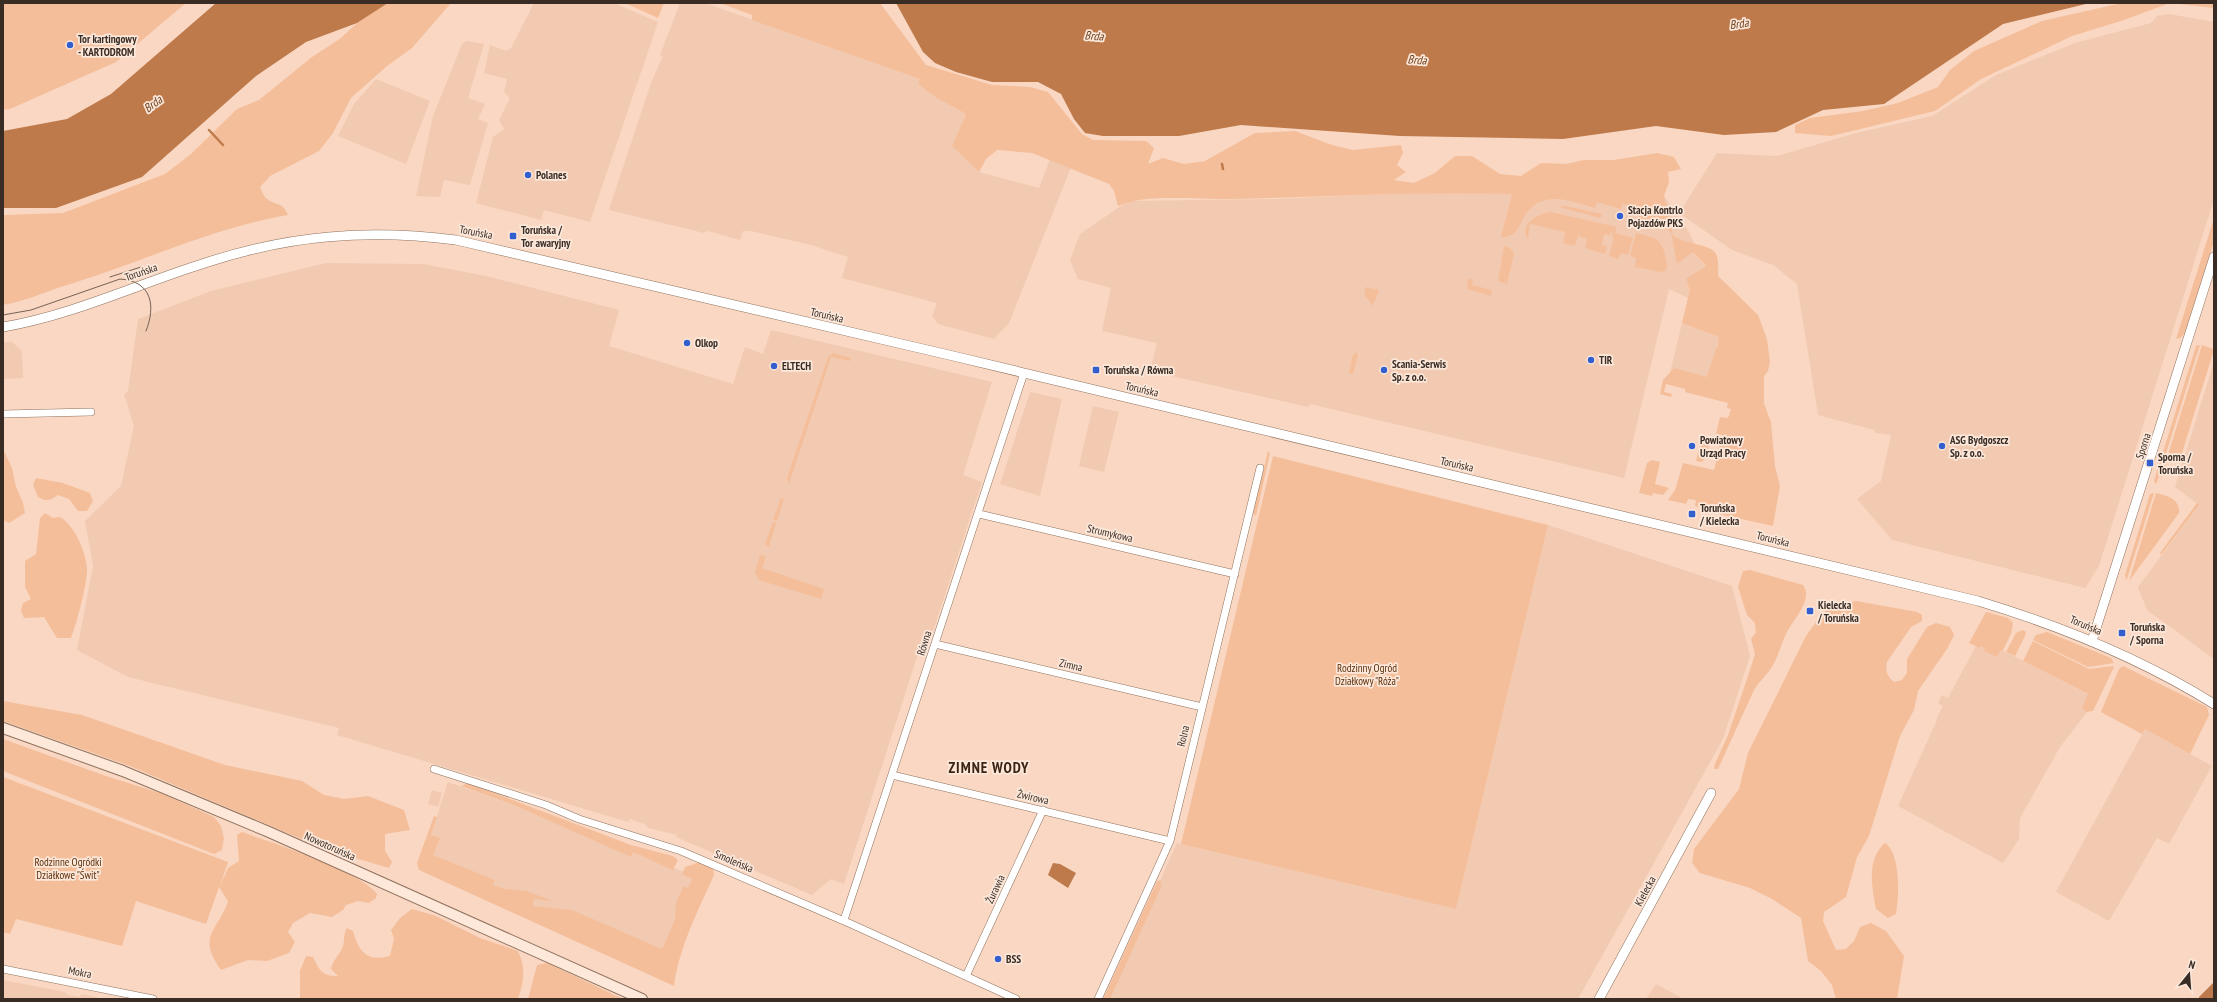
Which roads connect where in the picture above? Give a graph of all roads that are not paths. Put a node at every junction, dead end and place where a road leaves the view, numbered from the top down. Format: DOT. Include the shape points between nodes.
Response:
graph roads {
  1 [pos="2214,257"];
  2 [pos="3,327"];
  3 [pos="1024,373"];
  4 [pos="91,412"];
  5 [pos="3,414"];
  6 [pos="1260,468"];
  7 [pos="979,514"];
  8 [pos="1235,574"];
  9 [pos="2092,641"];
  10 [pos="935,644"];
  11 [pos="2214,704"];
  12 [pos="1202,707"];
  13 [pos="3,728"];
  14 [pos="434,769"];
  15 [pos="892,774"];
  16 [pos="1711,793"];
  17 [pos="1043,810"];
  18 [pos="1170,841"];
  19 [pos="844,920"];
  20 [pos="3,969"];
  21 [pos="966,976"];
  22 [pos="154,999"];
  23 [pos="642,999"];
  24 [pos="1016,999"];
  25 [pos="1098,999"];
  26 [pos="1599,999"];
  1 -- 9 [label="street, Sporna"];
  2 -- 3 [label="street, Toruńska" via="50,316 203,263 249,250 324,236 401,235 456,240 498,249"];
  3 -- 7 [label="street, Równa"];
  3 -- 9 [label="street, Toruńska" via="1938,591 2052,624"];
  4 -- 5 [label="street"];
  6 -- 8 [label="street, Rolna"];
  7 -- 8 [label="street, Strumykowa"];
  7 -- 10 [label="street, Równa"];
  8 -- 12 [label="street, Rolna"];
  9 -- 11 [label="street, Toruńska" via="2171,679"];
  10 -- 12 [label="street, Zimna"];
  10 -- 15 [label="street, Równa"];
  12 -- 18 [label="street, Rolna"];
  13 -- 23 [label="main road, Nowotoruńska" via="123,771 269,832"];
  14 -- 19 [label="street, Smoleńska" via="681,851"];
  15 -- 17 [label="street, Żwirowa"];
  15 -- 19 [label="street, Równa"];
  16 -- 26 [label="street, Kielecka"];
  17 -- 18 [label="street, Żwirowa"];
  17 -- 21 [label="street, Żurawia"];
  18 -- 25 [label="street, Rolna"];
  19 -- 21 [label="street, Smoleńska"];
  20 -- 22 [label="street, Mokra"];
  21 -- 24 [label="street, Smoleńska"];
}
